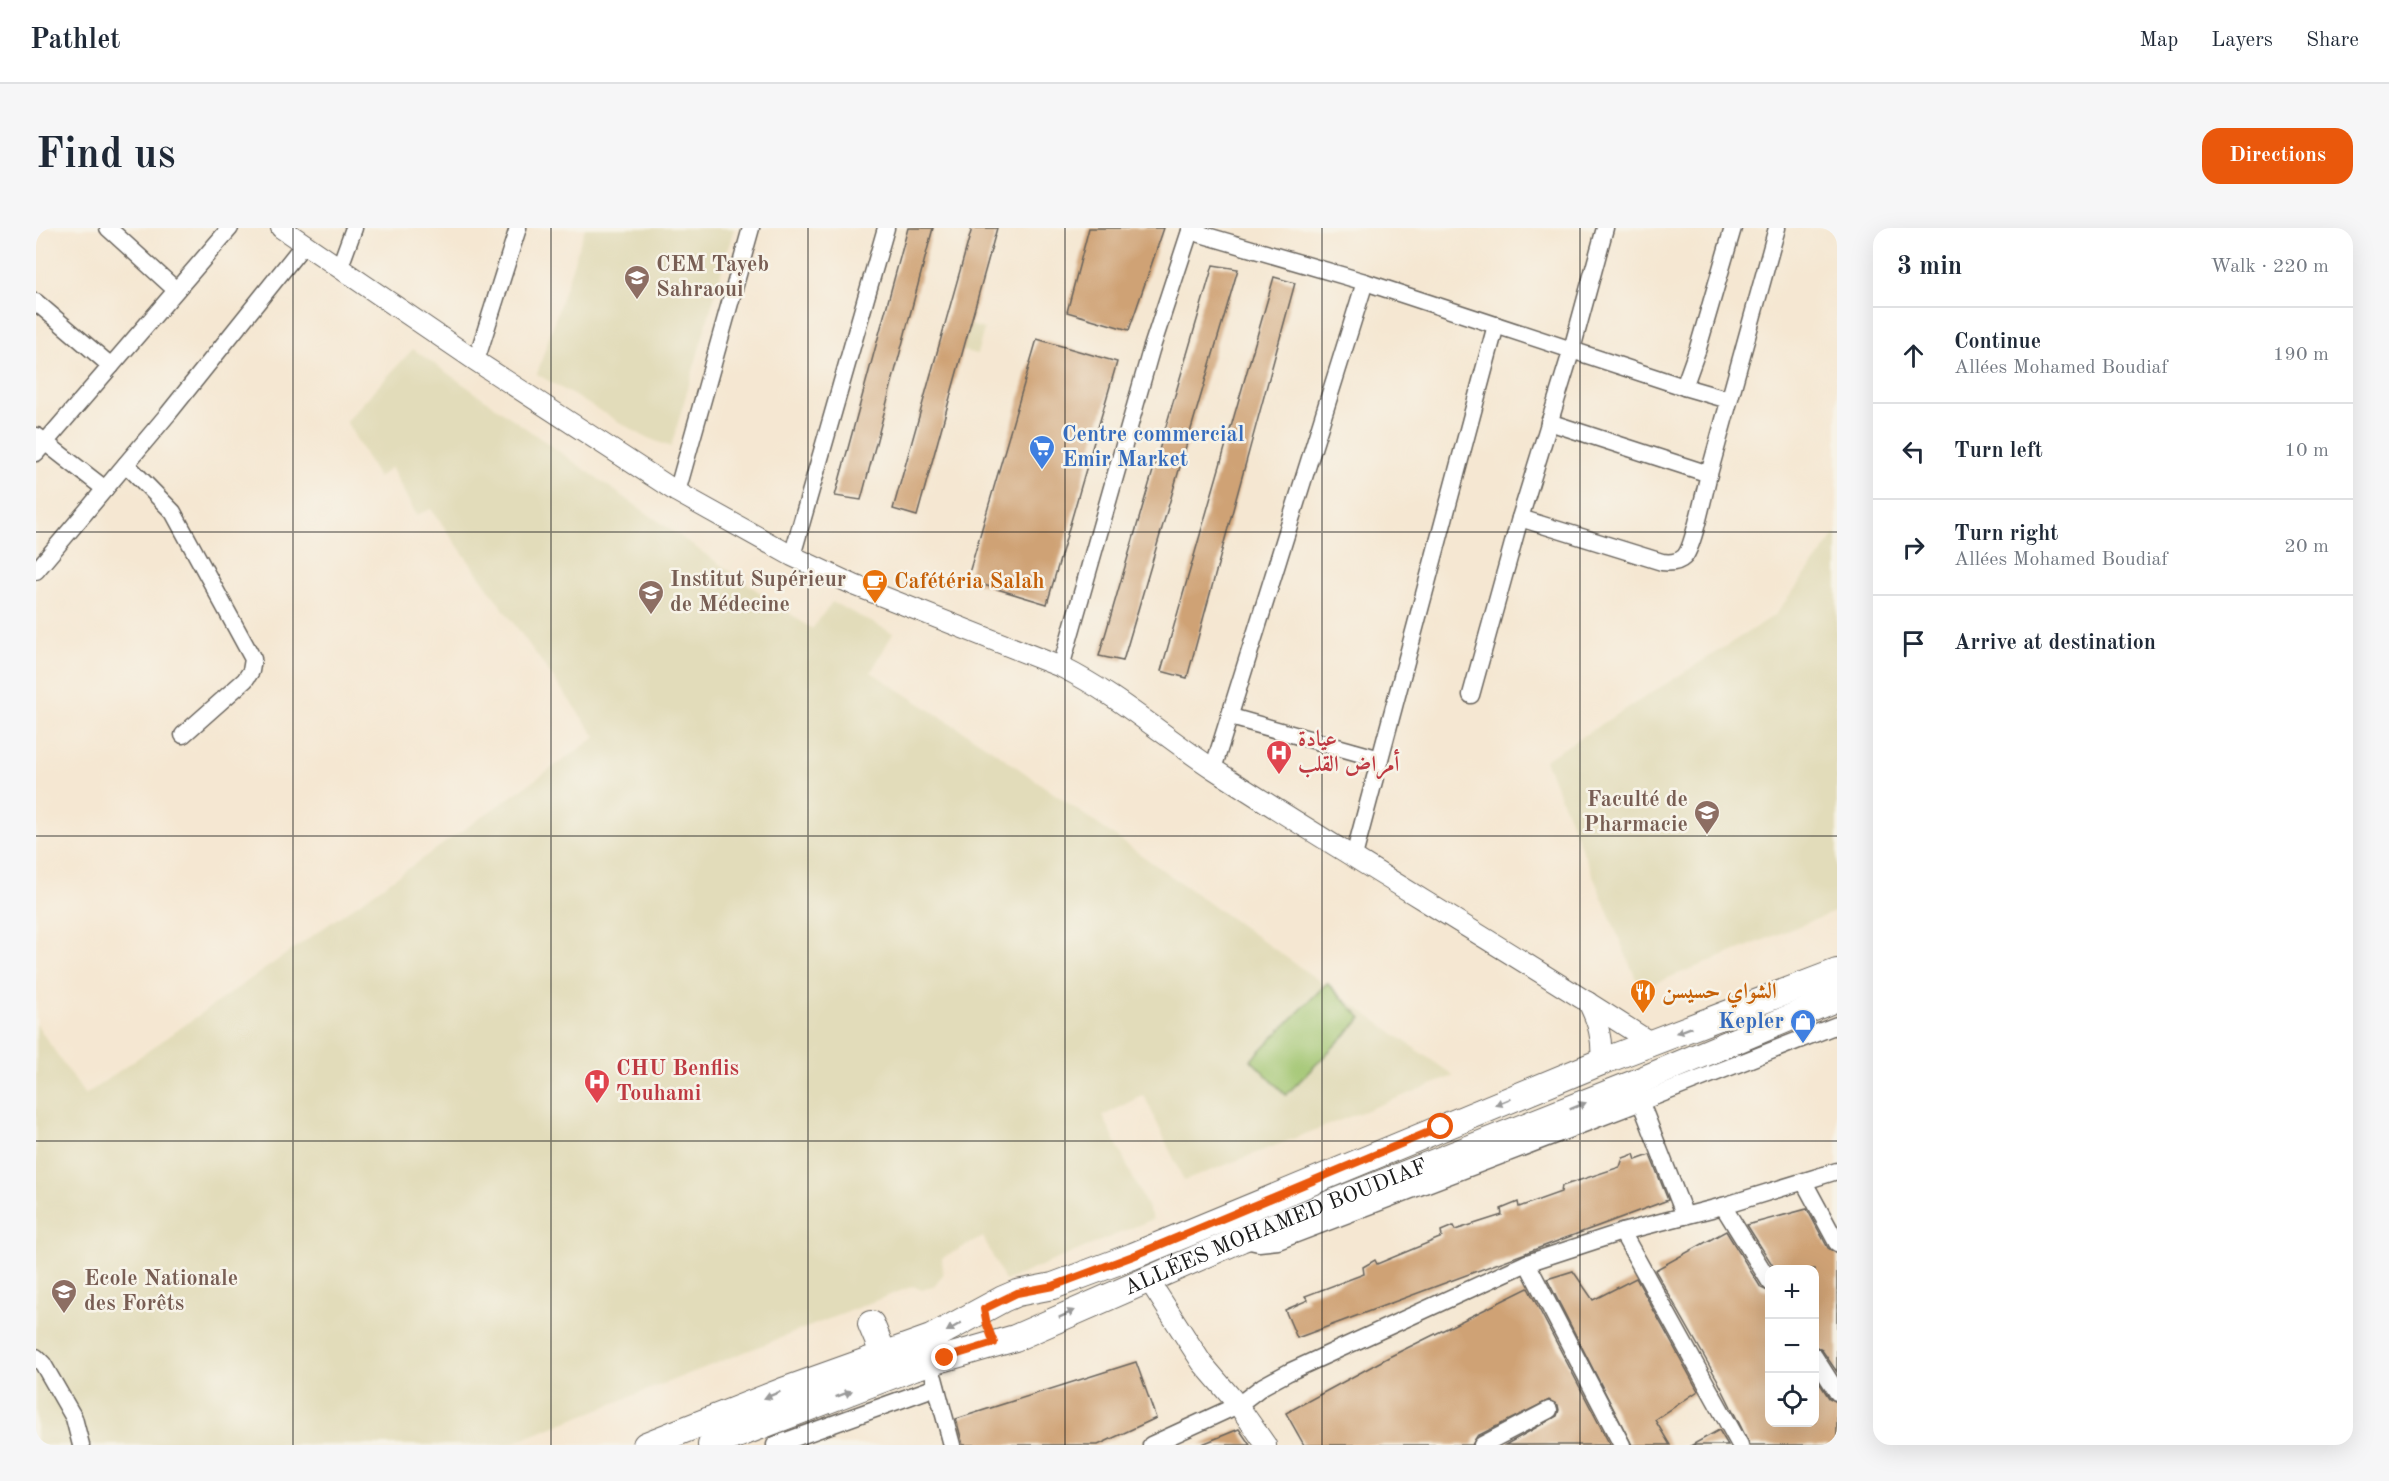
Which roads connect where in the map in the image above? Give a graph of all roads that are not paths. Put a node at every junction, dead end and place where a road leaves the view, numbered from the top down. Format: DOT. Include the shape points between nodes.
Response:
graph roads {
  1 [pos="108,228"];
  2 [pos="230,228"];
  3 [pos="281,228"];
  4 [pos="354,228"];
  5 [pos="518,228"];
  6 [pos="751,228"];
  7 [pos="886,228"];
  8 [pos="1605,228"];
  9 [pos="1733,228"];
  10 [pos="1777,228"];
  11 [pos="1190,230"];
  12 [pos="304,244"];
  13 [pos="339,269"];
  14 [pos="1365,282"];
  15 [pos="176,291"];
  16 [pos="36,302"];
  17 [pos="1496,325"];
  18 [pos="1572,349"];
  19 [pos="476,361"];
  20 [pos="111,366"];
  21 [pos="1684,387"];
  22 [pos="1729,400"];
  23 [pos="1549,422"];
  24 [pos="39,444"];
  25 [pos="126,464"];
  26 [pos="1709,474"];
  27 [pos="105,489"];
  28 [pos="677,492"];
  29 [pos="1520,518"];
  30 [pos="792,556"];
  31 [pos="36,572"];
  32 [pos="1061,667"];
  33 [pos="1472,695"];
  34 [pos="1231,717"];
  35 [pos="183,735"];
  36 [pos="1380,759"];
  37 [pos="1214,769"];
  38 [pos="1354,856"];
  39 [pos="1837,972"];
  40 [pos="1837,998"];
  41 [pos="1588,1002"];
  42 [pos="1837,1025"];
  43 [pos="1650,1042"];
  44 [pos="1600,1062"];
  45 [pos="1637,1093"];
  46 [pos="1837,1171"];
  47 [pos="1803,1182"];
  48 [pos="1723,1206"];
  49 [pos="1685,1216"];
  50 [pos="1622,1232"];
  51 [pos="1837,1243"];
  52 [pos="1527,1263"];
  53 [pos="1765,1274"];
  54 [pos="1148,1279"];
  55 [pos="1017,1293"];
  56 [pos="984,1309"];
  57 [pos="871,1324"];
  58 [pos="1035,1328"];
  59 [pos="994,1343"];
  60 [pos="884,1354"];
  61 [pos="36,1357"];
  62 [pos="1819,1363"];
  63 [pos="933,1375"];
  64 [pos="1837,1392"];
  65 [pos="1238,1405"];
  66 [pos="1549,1410"];
  67 [pos="81,1445"];
  68 [pos="646,1445"];
  69 [pos="711,1445"];
  70 [pos="775,1445"];
  71 [pos="952,1445"];
  72 [pos="1151,1445"];
  73 [pos="1266,1445"];
  74 [pos="1482,1445"];
  75 [pos="1622,1445"];
  76 [pos="1740,1445"];
  1 -- 15 [label="street"];
  2 -- 15 [label="street"];
  3 -- 12 [label="street"];
  4 -- 13 [label="street"];
  5 -- 19 [label="street"];
  6 -- 28 [label="street"];
  7 -- 30 [label="street"];
  8 -- 18 [label="street"];
  9 -- 21 [label="street"];
  10 -- 22 [label="street"];
  11 -- 14 [label="street"];
  11 -- 32 [label="street" via="1151,350"];
  12 -- 13 [label="street"];
  12 -- 25 [label="street"];
  13 -- 19 [label="street"];
  14 -- 17 [label="street"];
  14 -- 34 [label="street"];
  15 -- 20 [label="street"];
  16 -- 20 [label="street"];
  17 -- 18 [label="street"];
  17 -- 36 [label="street"];
  18 -- 21 [label="street"];
  18 -- 23 [label="street"];
  19 -- 28 [label="street"];
  20 -- 24 [label="street"];
  21 -- 22 [label="street"];
  22 -- 26 [label="street"];
  23 -- 26 [label="street"];
  23 -- 29 [label="street"];
  24 -- 27 [label="street"];
  25 -- 27 [label="street"];
  25 -- 35 [label="street" via="173,512 253,660 252,671 245,680"];
  26 -- 29 [label="street" via="1689,552 1671,563"];
  27 -- 31 [label="street"];
  28 -- 30 [label="street"];
  29 -- 33 [label="street"];
  30 -- 32 [label="street" via="854,585"];
  32 -- 37 [label="street" via="1113,696"];
  34 -- 36 [label="street"];
  34 -- 37 [label="street"];
  36 -- 38 [label="street"];
  37 -- 38 [label="street"];
  38 -- 41 [label="street"];
  39 -- 43 [label="main road, ALLÉES MOHAMED BOUDIAF, one-way"];
  40 -- 45 [label="main road, ALLÉES MOHAMED BOUDIAF"];
  41 -- 43 [label="street"];
  41 -- 44 [label="street" via="1600,1031"];
  42 -- 45 [label="street"];
  43 -- 44 [label="main road, ALLÉES MOHAMED BOUDIAF"];
  44 -- 55 [label="main road, ALLÉES MOHAMED BOUDIAF, one-way" via="1133,1256 1053,1286"];
  45 -- 49 [label="street"];
  45 -- 54 [label="main road, ALLÉES MOHAMED BOUDIAF" via="1241,1239"];
  46 -- 47 [label="street"];
  47 -- 48 [label="street"];
  47 -- 51 [label="street"];
  48 -- 49 [label="street"];
  48 -- 53 [label="street"];
  49 -- 50 [label="street"];
  50 -- 52 [label="street"];
  50 -- 76 [label="street"];
  52 -- 65 [label="street" via="1288,1372"];
  52 -- 75 [label="street"];
  58 -- 54 [label="main road, ALLÉES MOHAMED BOUDIAF, one-way"];
  54 -- 65 [label="street" via="1196,1355"];
  55 -- 56 [label="main road, ALLÉES MOHAMED BOUDIAF"];
  55 -- 58 [label="main road" via="1028,1307"];
  56 -- 59 [label="main road"];
  56 -- 60 [label="main road, ALLÉES MOHAMED BOUDIAF, one-way" via="944,1333"];
  57 -- 60 [label="main road"];
  58 -- 59 [label="main road, ALLÉES MOHAMED BOUDIAF"];
  59 -- 63 [label="main road, ALLÉES MOHAMED BOUDIAF"];
  60 -- 68 [label="main road, ALLÉES MOHAMED BOUDIAF, one-way"];
  61 -- 67 [label="street" via="74,1418"];
  62 -- 64 [label="street"];
  69 -- 63 [label="main road, ALLÉES MOHAMED BOUDIAF, one-way"];
  63 -- 70 [label="street"];
  63 -- 71 [label="street"];
  65 -- 72 [label="street"];
  65 -- 73 [label="street"];
  66 -- 74 [label="street"];
}
